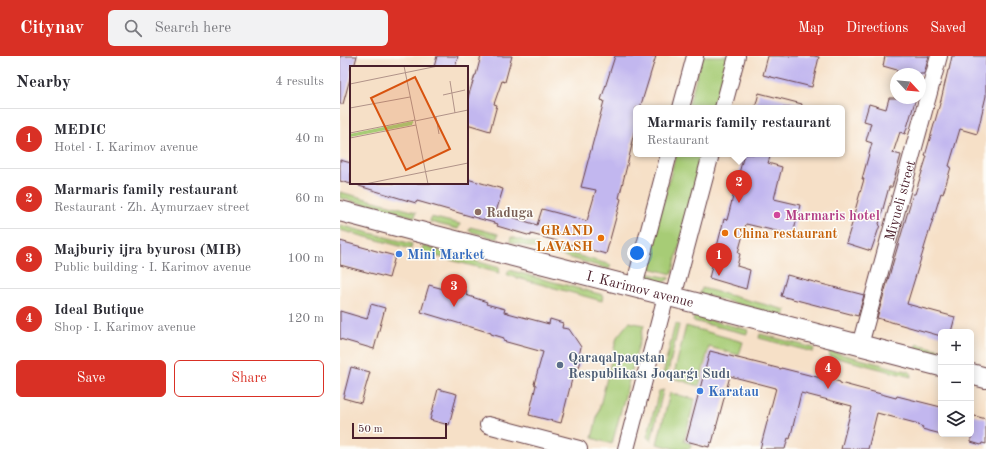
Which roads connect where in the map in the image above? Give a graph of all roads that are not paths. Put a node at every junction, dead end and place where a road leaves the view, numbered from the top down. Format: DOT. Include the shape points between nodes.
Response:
graph roads {
  1 [pos="695,56"];
  2 [pos="737,56"];
  3 [pos="939,56"];
  4 [pos="682,105"];
  5 [pos="724,105"];
  6 [pos="668,157"];
  7 [pos="710,157"];
  8 [pos="340,211"];
  9 [pos="634,287"];
  10 [pos="669,296"];
  11 [pos="860,345"];
  12 [pos="938,365"];
  13 [pos="974,375"];
  14 [pos="986,378"];
  15 [pos="488,425"];
  16 [pos="579,449"];
  17 [pos="626,449"];
  1 -- 4 [label="street"];
  2 -- 5 [label="street"];
  3 -- 11 [label="street, Miyueli street"];
  6 -- 9 [label="street"];
  7 -- 10 [label="street"];
  8 -- 9 [label="main road, I. Karimov avenue"];
  9 -- 10 [label="main road, I. Karimov avenue"];
  10 -- 11 [label="main road, I. Karimov avenue"];
  10 -- 17 [label="street"];
  11 -- 12 [label="main road, I. Karimov avenue"];
  13 -- 14 [label="main road"];
  15 -- 16 [label="street"];
}
